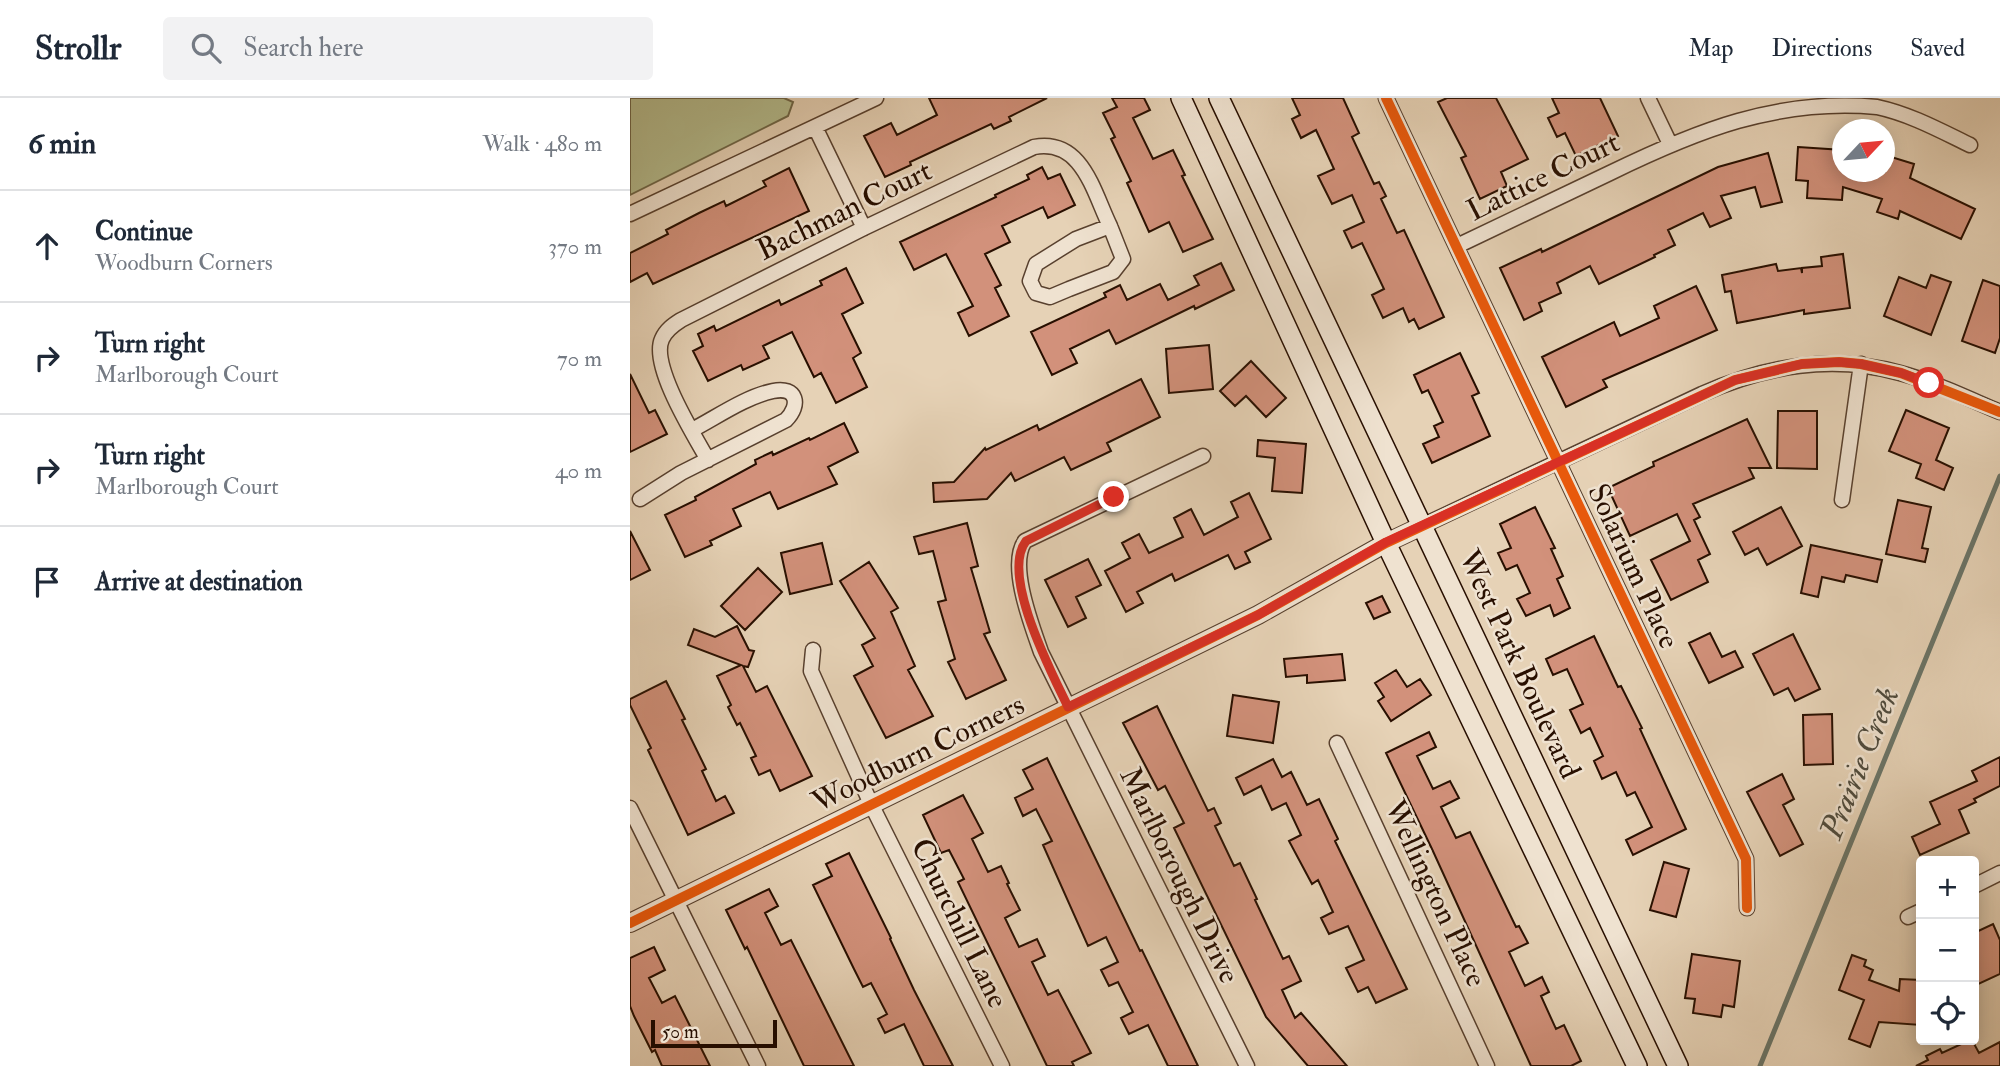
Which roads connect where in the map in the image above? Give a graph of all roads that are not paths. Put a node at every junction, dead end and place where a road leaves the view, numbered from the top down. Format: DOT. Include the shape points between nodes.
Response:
graph roads {
  1 [pos="876,98"];
  2 [pos="1181,98"];
  3 [pos="1219,98"];
  4 [pos="1386,98"];
  5 [pos="1648,98"];
  6 [pos="1877,103"];
  7 [pos="815,127"];
  8 [pos="1670,144"];
  9 [pos="1970,145"];
  10 [pos="630,214"];
  11 [pos="1110,226"];
  12 [pos="864,228"];
  13 [pos="1457,246"];
  14 [pos="1861,364"];
  15 [pos="2000,412"];
  16 [pos="692,430"];
  17 [pos="1203,456"];
  18 [pos="708,460"];
  19 [pos="1558,463"];
  20 [pos="640,499"];
  21 [pos="1842,500"];
  22 [pos="1422,526"];
  23 [pos="1386,542"];
  24 [pos="813,650"];
  25 [pos="1068,707"];
  26 [pos="1337,743"];
  27 [pos="872,804"];
  28 [pos="630,808"];
  29 [pos="2000,873"];
  30 [pos="1979,884"];
  31 [pos="676,900"];
  32 [pos="1747,908"];
  33 [pos="630,923"];
  34 [pos="1675,1065"];
  35 [pos="758,1066"];
  36 [pos="1002,1066"];
  37 [pos="1247,1066"];
  38 [pos="1487,1066"];
  39 [pos="1637,1066"];
  1 -- 7 [label="street"];
  2 -- 23 [label="main road"];
  3 -- 22 [label="main road, West Park Boulevard"];
  4 -- 13 [label="street, Solarium Place"];
  5 -- 8 [label="street"];
  6 -- 8 [label="street, Lattice Court" via="1772,106"];
  6 -- 9 [label="street, Lattice Court"];
  7 -- 10 [label="street"];
  7 -- 12 [label="street"];
  8 -- 13 [label="street, Lattice Court"];
  11 -- 11 [label="street, Bachman Court" via="1123,259 1113,272 1050,297 1037,293 1030,281 1036,264 1076,239"];
  11 -- 12 [label="street, Bachman Court" via="1079,163 1068,151 1046,145"];
  12 -- 16 [label="street, Bachman Court" via="671,327 660,342 662,369"];
  13 -- 19 [label="street, Solarium Place"];
  14 -- 15 [label="street, Woodburn Corners" via="1901,373"];
  14 -- 19 [label="street, Woodburn Corners" via="1802,364 1735,380"];
  14 -- 21 [label="street"];
  16 -- 18 [label="street, Bachman Court"];
  16 -- 18 [label="street" via="770,391 793,396 796,404 786,420"];
  17 -- 25 [label="street, Marlborough Drive" via="1041,532 1020,548 1028,615"];
  18 -- 20 [label="street"];
  19 -- 22 [label="street, Woodburn Corners"];
  19 -- 32 [label="street, Solarium Place" via="1746,859"];
  22 -- 23 [label="street, Woodburn Corners"];
  22 -- 34 [label="main road, West Park Boulevard"];
  23 -- 25 [label="street, Woodburn Corners" via="1258,615"];
  23 -- 39 [label="main road"];
  24 -- 27 [label="street, Churchill Lane" via="811,671"];
  25 -- 27 [label="street, Woodburn Corners"];
  25 -- 37 [label="street, Marlborough Drive"];
  26 -- 38 [label="street, Wellington Place"];
  27 -- 31 [label="street, Woodburn Corners"];
  27 -- 36 [label="street, Churchill Lane"];
  28 -- 31 [label="street"];
  29 -- 30 [label="street"];
  31 -- 33 [label="street, Woodburn Corners"];
  31 -- 35 [label="street"];
}
